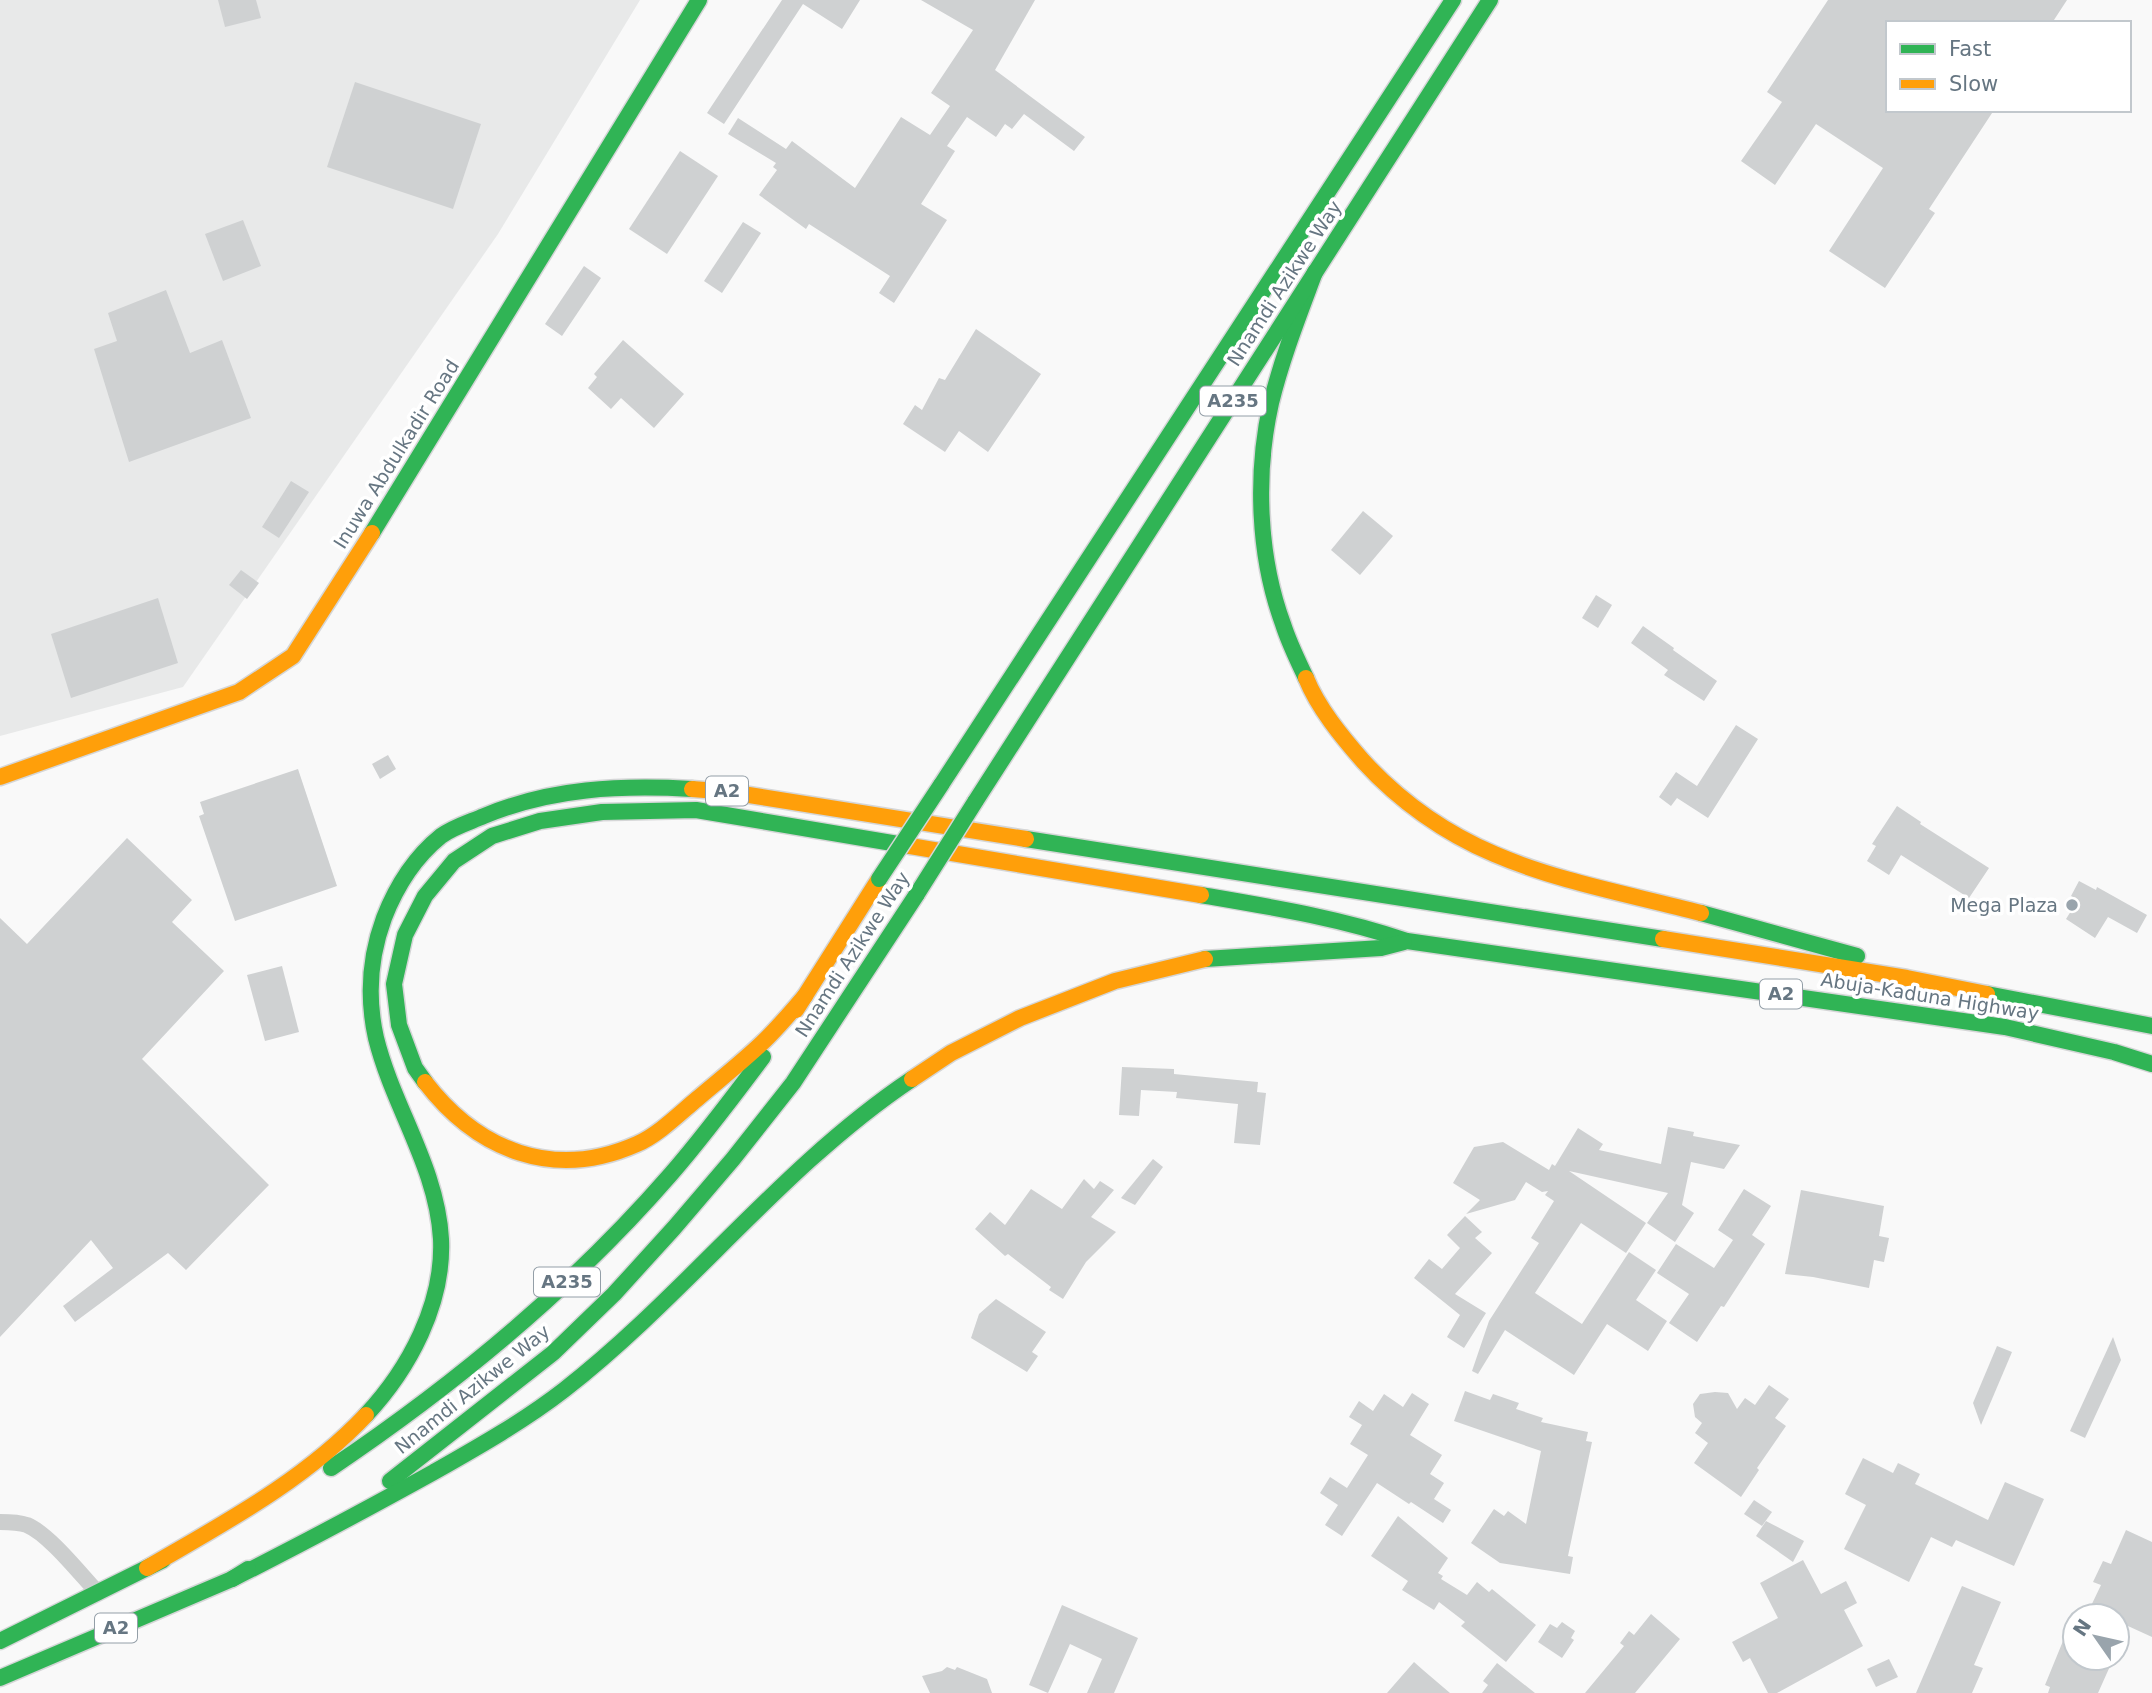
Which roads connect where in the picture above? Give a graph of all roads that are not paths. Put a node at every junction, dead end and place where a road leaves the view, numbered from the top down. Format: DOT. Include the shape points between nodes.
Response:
graph roads {
  1 [pos="699,0"];
  2 [pos="1453,0"];
  3 [pos="1490,0"];
  4 [pos="1315,272"];
  5 [pos="0,777"];
  6 [pos="1407,941"];
  7 [pos="1908,978"];
  8 [pos="805,996"];
  9 [pos="2152,1026"];
  10 [pos="2152,1064"];
  11 [pos="0,1522"];
  12 [pos="147,1568"];
  13 [pos="232,1579"];
  14 [pos="98,1593"];
  15 [pos="0,1642"];
  16 [pos="0,1678"];
  1 -- 5 [label="main road, Inuwa Abdulkadir Road" via="293,656 239,692"];
  2 -- 8 [label="main road, Nnamdi Azikwe Way / A235, bridge"];
  3 -- 4 [label="main road, Nnamdi Azikwe Way / A235"];
  4 -- 7 [label="main road" via="1278,377 1267,425 1261,475 1266,562 1293,654 1311,691 1358,760 1427,819 1502,859 1797,937 1867,958"];
  4 -- 13 [label="main road, Nnamdi Azikwe Way / A235, bridge" via="793,1083 733,1159 614,1294 553,1353 394,1479"];
  6 -- 8 [label="main road" via="1301,912 696,810 602,812 540,821 492,836 454,861 425,896 405,935 394,984 399,1025 415,1068 443,1105 480,1136 508,1150 551,1160 594,1157 639,1144 762,1043"];
  6 -- 10 [label="main road, Abuja-Kaduna Highway / A2" via="2005,1027"];
  6 -- 13 [label="main road, A2" via="1381,948 1215,957 1115,981 1020,1018 951,1053 879,1101 809,1159 631,1333 564,1391 477,1448"];
  7 -- 9 [label="main road, Abuja-Kaduna Highway / A2"];
  7 -- 12 [label="main road, A2" via="730,792 617,785 527,799 444,834 396,891 379,929 371,1000 377,1040 439,1212 442,1247 428,1319 389,1388 358,1424 260,1502"];
  8 -- 12 [label="main road, Nnamdi Azikwe Way / A235" via="715,1122 659,1189 526,1320 424,1402 338,1463 231,1529"];
  11 -- 14 [label="street" via="30,1526"];
  12 -- 14 [label="main road, Nnamdi Azikwe Way / A2"];
  13 -- 16 [label="main road, Nnamdi Azikwe Way / A2"];
  14 -- 15 [label="main road, Nnamdi Azikwe Way / A2"];
}
